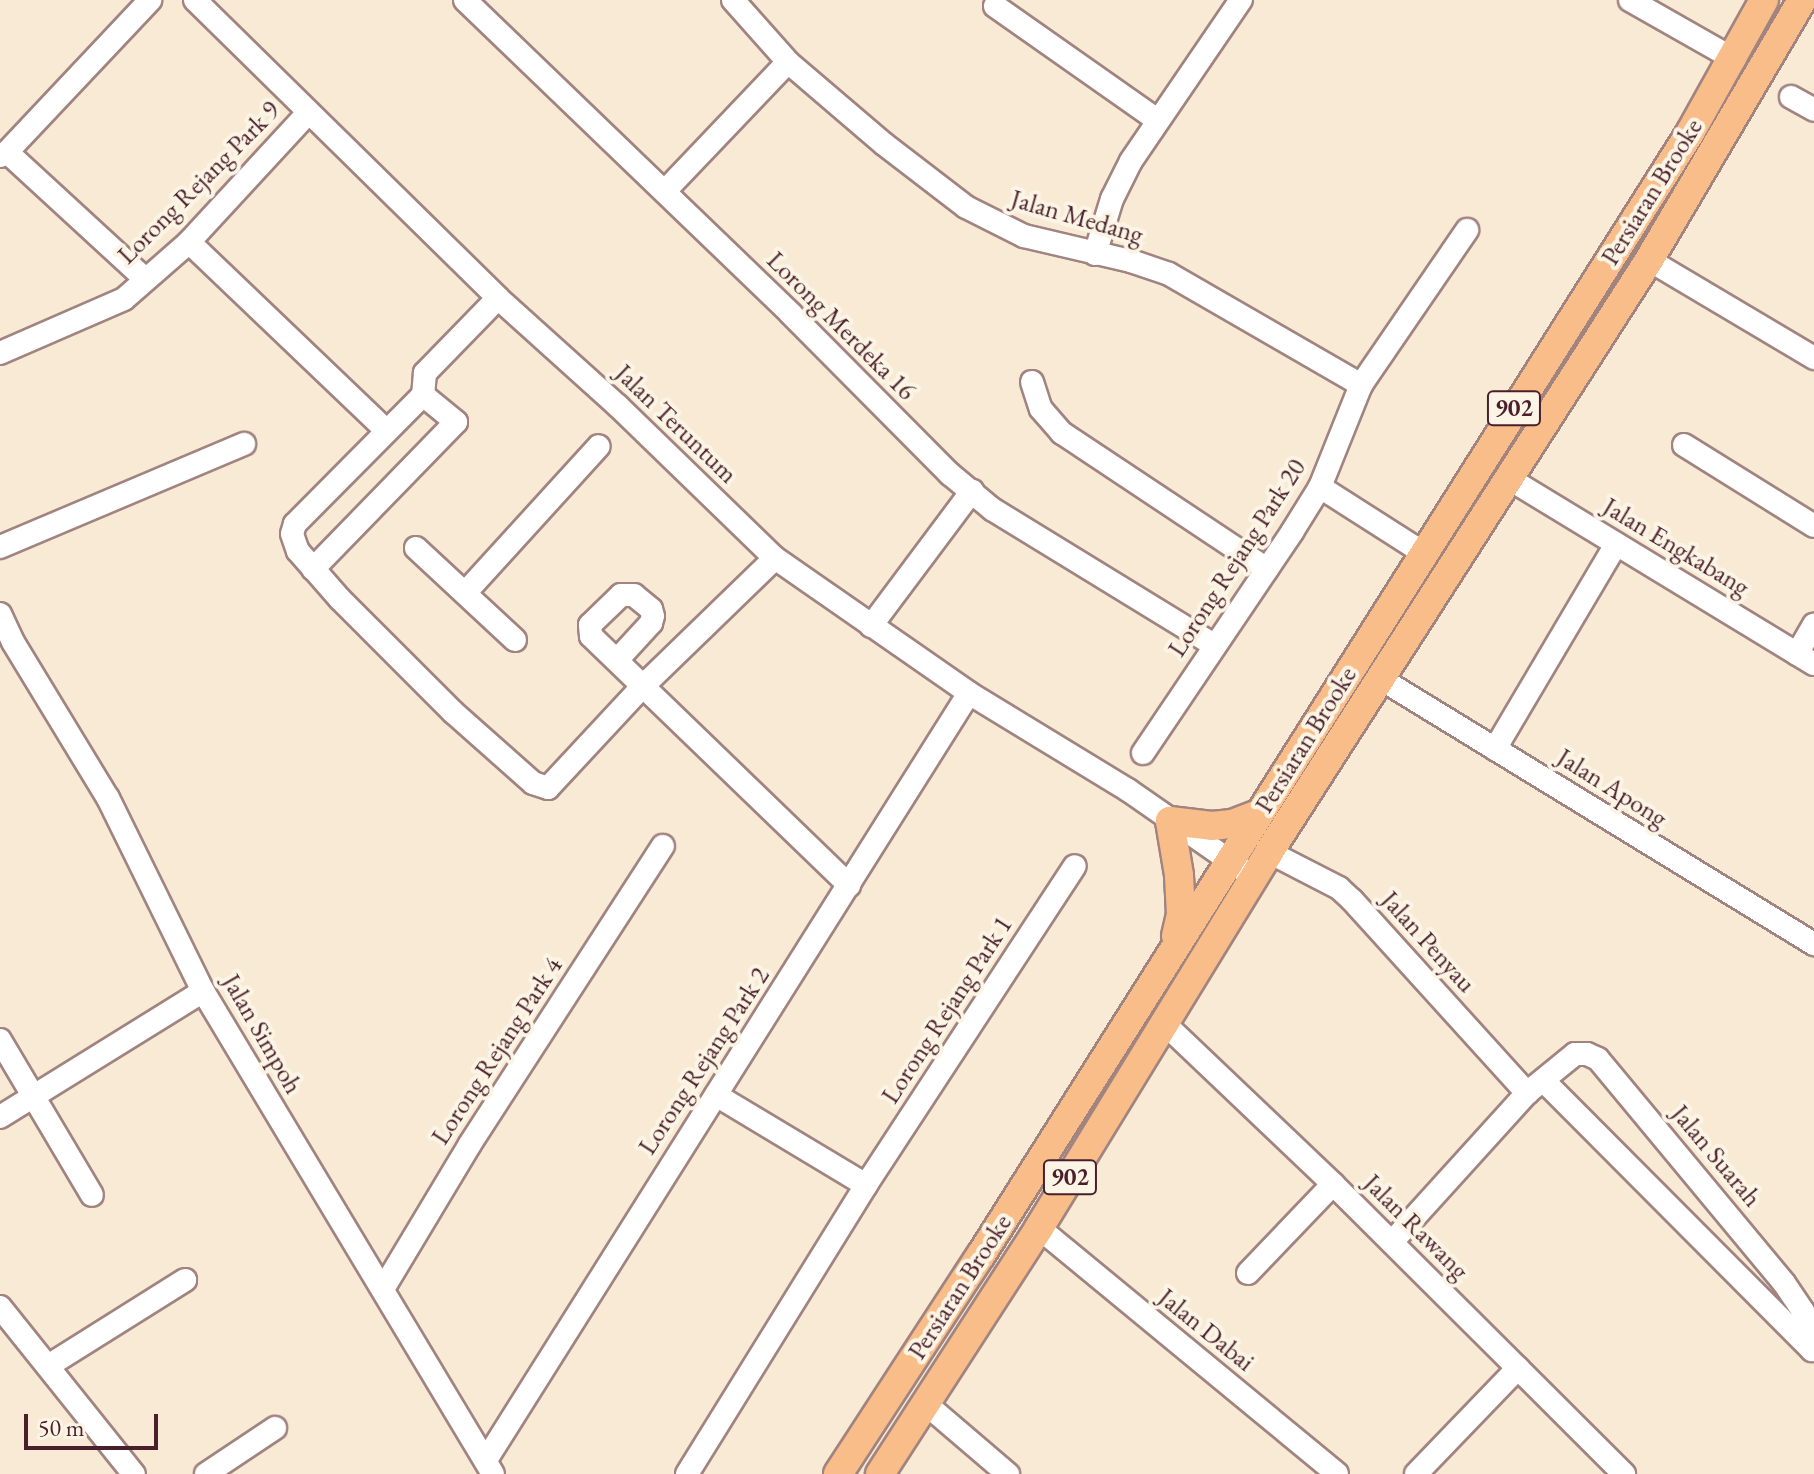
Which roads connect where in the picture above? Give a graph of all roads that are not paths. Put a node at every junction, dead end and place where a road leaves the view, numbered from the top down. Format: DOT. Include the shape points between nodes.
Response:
graph roads {
  1 [pos="150,0"];
  2 [pos="195,0"];
  3 [pos="465,0"];
  4 [pos="733,0"];
  5 [pos="1241,0"];
  6 [pos="1630,0"];
  7 [pos="1760,4"];
  8 [pos="1814,4"];
  9 [pos="995,6"];
  10 [pos="1796,10"];
  11 [pos="1734,59"];
  12 [pos="788,62"];
  13 [pos="1791,97"];
  14 [pos="1814,110"];
  15 [pos="308,113"];
  16 [pos="1156,119"];
  17 [pos="4,154"];
  18 [pos="665,191"];
  19 [pos="1467,230"];
  20 [pos="189,242"];
  21 [pos="1095,254"];
  22 [pos="1649,260"];
  23 [pos="145,279"];
  24 [pos="498,298"];
  25 [pos="0,353"];
  26 [pos="1814,358"];
  27 [pos="1032,382"];
  28 [pos="1361,385"];
  29 [pos="423,395"];
  30 [pos="386,430"];
  31 [pos="244,444"];
  32 [pos="1684,445"];
  33 [pos="599,446"];
  34 [pos="1508,478"];
  35 [pos="1320,487"];
  36 [pos="972,491"];
  37 [pos="1814,526"];
  38 [pos="1616,544"];
  39 [pos="0,547"];
  40 [pos="416,548"];
  41 [pos="1422,552"];
  42 [pos="775,558"];
  43 [pos="313,569"];
  44 [pos="1267,569"];
  45 [pos="466,592"];
  46 [pos="0,614"];
  47 [pos="1814,625"];
  48 [pos="871,626"];
  49 [pos="515,640"];
  50 [pos="1214,645"];
  51 [pos="618,659"];
  52 [pos="1806,659"];
  53 [pos="1381,679"];
  54 [pos="642,687"];
  55 [pos="969,693"];
  56 [pos="1495,749"];
  57 [pos="1143,753"];
  58 [pos="1260,813"];
  59 [pos="1170,821"];
  60 [pos="663,846"];
  61 [pos="1269,852"];
  62 [pos="1229,861"];
  63 [pos="1075,866"];
  64 [pos="1254,877"];
  65 [pos="849,885"];
  66 [pos="1814,944"];
  67 [pos="1174,945"];
  68 [pos="203,991"];
  69 [pos="1165,1024"];
  70 [pos="0,1040"];
  71 [pos="1536,1087"];
  72 [pos="35,1095"];
  73 [pos="716,1095"];
  74 [pos="0,1117"];
  75 [pos="1333,1184"];
  76 [pos="866,1185"];
  77 [pos="92,1195"];
  78 [pos="1039,1228"];
  79 [pos="1392,1242"];
  80 [pos="1248,1273"];
  81 [pos="185,1280"];
  82 [pos="383,1289"];
  83 [pos="0,1307"];
  84 [pos="1813,1351"];
  85 [pos="48,1366"];
  86 [pos="1518,1368"];
  87 [pos="926,1404"];
  88 [pos="275,1428"];
  89 [pos="490,1467"];
  90 [pos="134,1474"];
  91 [pos="206,1474"];
  92 [pos="687,1474"];
  93 [pos="838,1474"];
  94 [pos="880,1474"];
  95 [pos="1008,1474"];
  96 [pos="1337,1474"];
  97 [pos="1416,1474"];
  98 [pos="1624,1474"];
  1 -- 17 [label="street"];
  2 -- 15 [label="street, Jalan Teruntum"];
  3 -- 18 [label="street, Lorong Merdeka 16"];
  4 -- 12 [label="street, Jalan Medang"];
  5 -- 16 [label="street"];
  6 -- 11 [label="street"];
  7 -- 11 [label="main road, Persiaran Brooke / 902"];
  8 -- 10 [label="main road"];
  9 -- 16 [label="street"];
  10 -- 22 [label="main road, Persiaran Brooke / 902"];
  11 -- 41 [label="main road, Persiaran Brooke / 902"];
  12 -- 18 [label="street"];
  12 -- 21 [label="street, Jalan Medang" via="966,207 1024,236"];
  13 -- 14 [label="street"];
  15 -- 20 [label="street, Lorong Rejang Park 9"];
  15 -- 24 [label="street, Jalan Teruntum"];
  16 -- 21 [label="street" via="1112,199"];
  17 -- 23 [label="street"];
  18 -- 36 [label="street, Lorong Merdeka 16"];
  19 -- 28 [label="street, Lorong Rejang Park 20"];
  20 -- 23 [label="street, Lorong Rejang Park 9"];
  20 -- 30 [label="street"];
  21 -- 28 [label="street, Jalan Medang" via="1169,274"];
  22 -- 26 [label="street"];
  22 -- 34 [label="main road, Persiaran Brooke / 902"];
  23 -- 25 [label="street, Lorong Rejang Park 9" via="124,299"];
  24 -- 29 [label="street" via="425,373"];
  24 -- 42 [label="street, Jalan Teruntum"];
  27 -- 44 [label="street" via="1041,409 1062,433"];
  28 -- 35 [label="street, Lorong Rejang Park 20"];
  29 -- 30 [label="street"];
  29 -- 43 [label="street" via="456,422"];
  30 -- 43 [label="street" via="295,524 292,541"];
  31 -- 39 [label="street"];
  32 -- 37 [label="street"];
  33 -- 45 [label="street"];
  34 -- 38 [label="street, Jalan Engkabang"];
  34 -- 53 [label="main road, Persiaran Brooke / 902"];
  35 -- 41 [label="street"];
  35 -- 44 [label="street, Lorong Rejang Park 20"];
  36 -- 48 [label="street"];
  36 -- 50 [label="street, Lorong Merdeka 16" via="992,509"];
  38 -- 52 [label="street, Jalan Engkabang"];
  38 -- 56 [label="street"];
  40 -- 45 [label="street"];
  41 -- 58 [label="main road, Persiaran Brooke / 902"];
  42 -- 48 [label="street, Jalan Teruntum"];
  42 -- 54 [label="street"];
  43 -- 54 [label="street" via="453,712 538,787 552,786"];
  44 -- 50 [label="street, Lorong Rejang Park 20"];
  45 -- 49 [label="street"];
  46 -- 68 [label="street, Jalan Simpoh" via="108,798"];
  47 -- 52 [label="street"];
  48 -- 55 [label="street, Jalan Teruntum"];
  50 -- 57 [label="street, Lorong Rejang Park 20"];
  51 -- 54 [label="street"];
  53 -- 56 [label="street, Jalan Apong"];
  53 -- 61 [label="main road, Persiaran Brooke / 902"];
  54 -- 65 [label="street"];
  55 -- 59 [label="street, Jalan Teruntum"];
  55 -- 65 [label="street, Lorong Rejang Park 2"];
  56 -- 66 [label="street, Jalan Apong"];
  58 -- 59 [label="main road" via="1222,825"];
  58 -- 62 [label="main road, Persiaran Brooke / 902"];
  59 -- 62 [label="street, Jalan Teruntum"];
  59 -- 67 [label="main road" via="1181,915"];
  60 -- 82 [label="street, Lorong Rejang Park 4"];
  61 -- 64 [label="main road, Persiaran Brooke / 902"];
  61 -- 71 [label="street, Jalan Penyau" via="1339,888"];
  62 -- 64 [label="street, Jalan Teruntum"];
  62 -- 67 [label="main road, Persiaran Brooke / 902"];
  63 -- 76 [label="street, Lorong Rejang Park 1"];
  64 -- 69 [label="main road, Persiaran Brooke / 902"];
  65 -- 73 [label="street, Lorong Rejang Park 2"];
  67 -- 93 [label="main road, Persiaran Brooke / 902"];
  68 -- 72 [label="street"];
  68 -- 82 [label="street, Jalan Simpoh"];
  69 -- 75 [label="street, Jalan Rawang"];
  69 -- 78 [label="main road, Persiaran Brooke / 902"];
  70 -- 72 [label="street"];
  71 -- 79 [label="street, Jalan Suarah"];
  71 -- 84 [label="street, Jalan Suarah"];
  71 -- 84 [label="street, Jalan Suarah" via="1575,1054 1598,1059 1784,1283 1803,1311"];
  72 -- 74 [label="street"];
  72 -- 77 [label="street"];
  73 -- 76 [label="street"];
  73 -- 89 [label="street, Lorong Rejang Park 2"];
  75 -- 79 [label="street, Jalan Rawang"];
  75 -- 80 [label="street"];
  76 -- 92 [label="street, Lorong Rejang Park 1"];
  78 -- 87 [label="main road, Persiaran Brooke / 902"];
  78 -- 96 [label="street, Jalan Dabai"];
  79 -- 86 [label="street, Jalan Rawang"];
  81 -- 85 [label="street"];
  82 -- 89 [label="street, Jalan Simpoh"];
  83 -- 85 [label="street"];
  85 -- 90 [label="street"];
  86 -- 97 [label="street"];
  86 -- 98 [label="street, Jalan Rawang"];
  87 -- 94 [label="main road, Persiaran Brooke / 902"];
  87 -- 95 [label="street"];
  88 -- 91 [label="street"];
}
